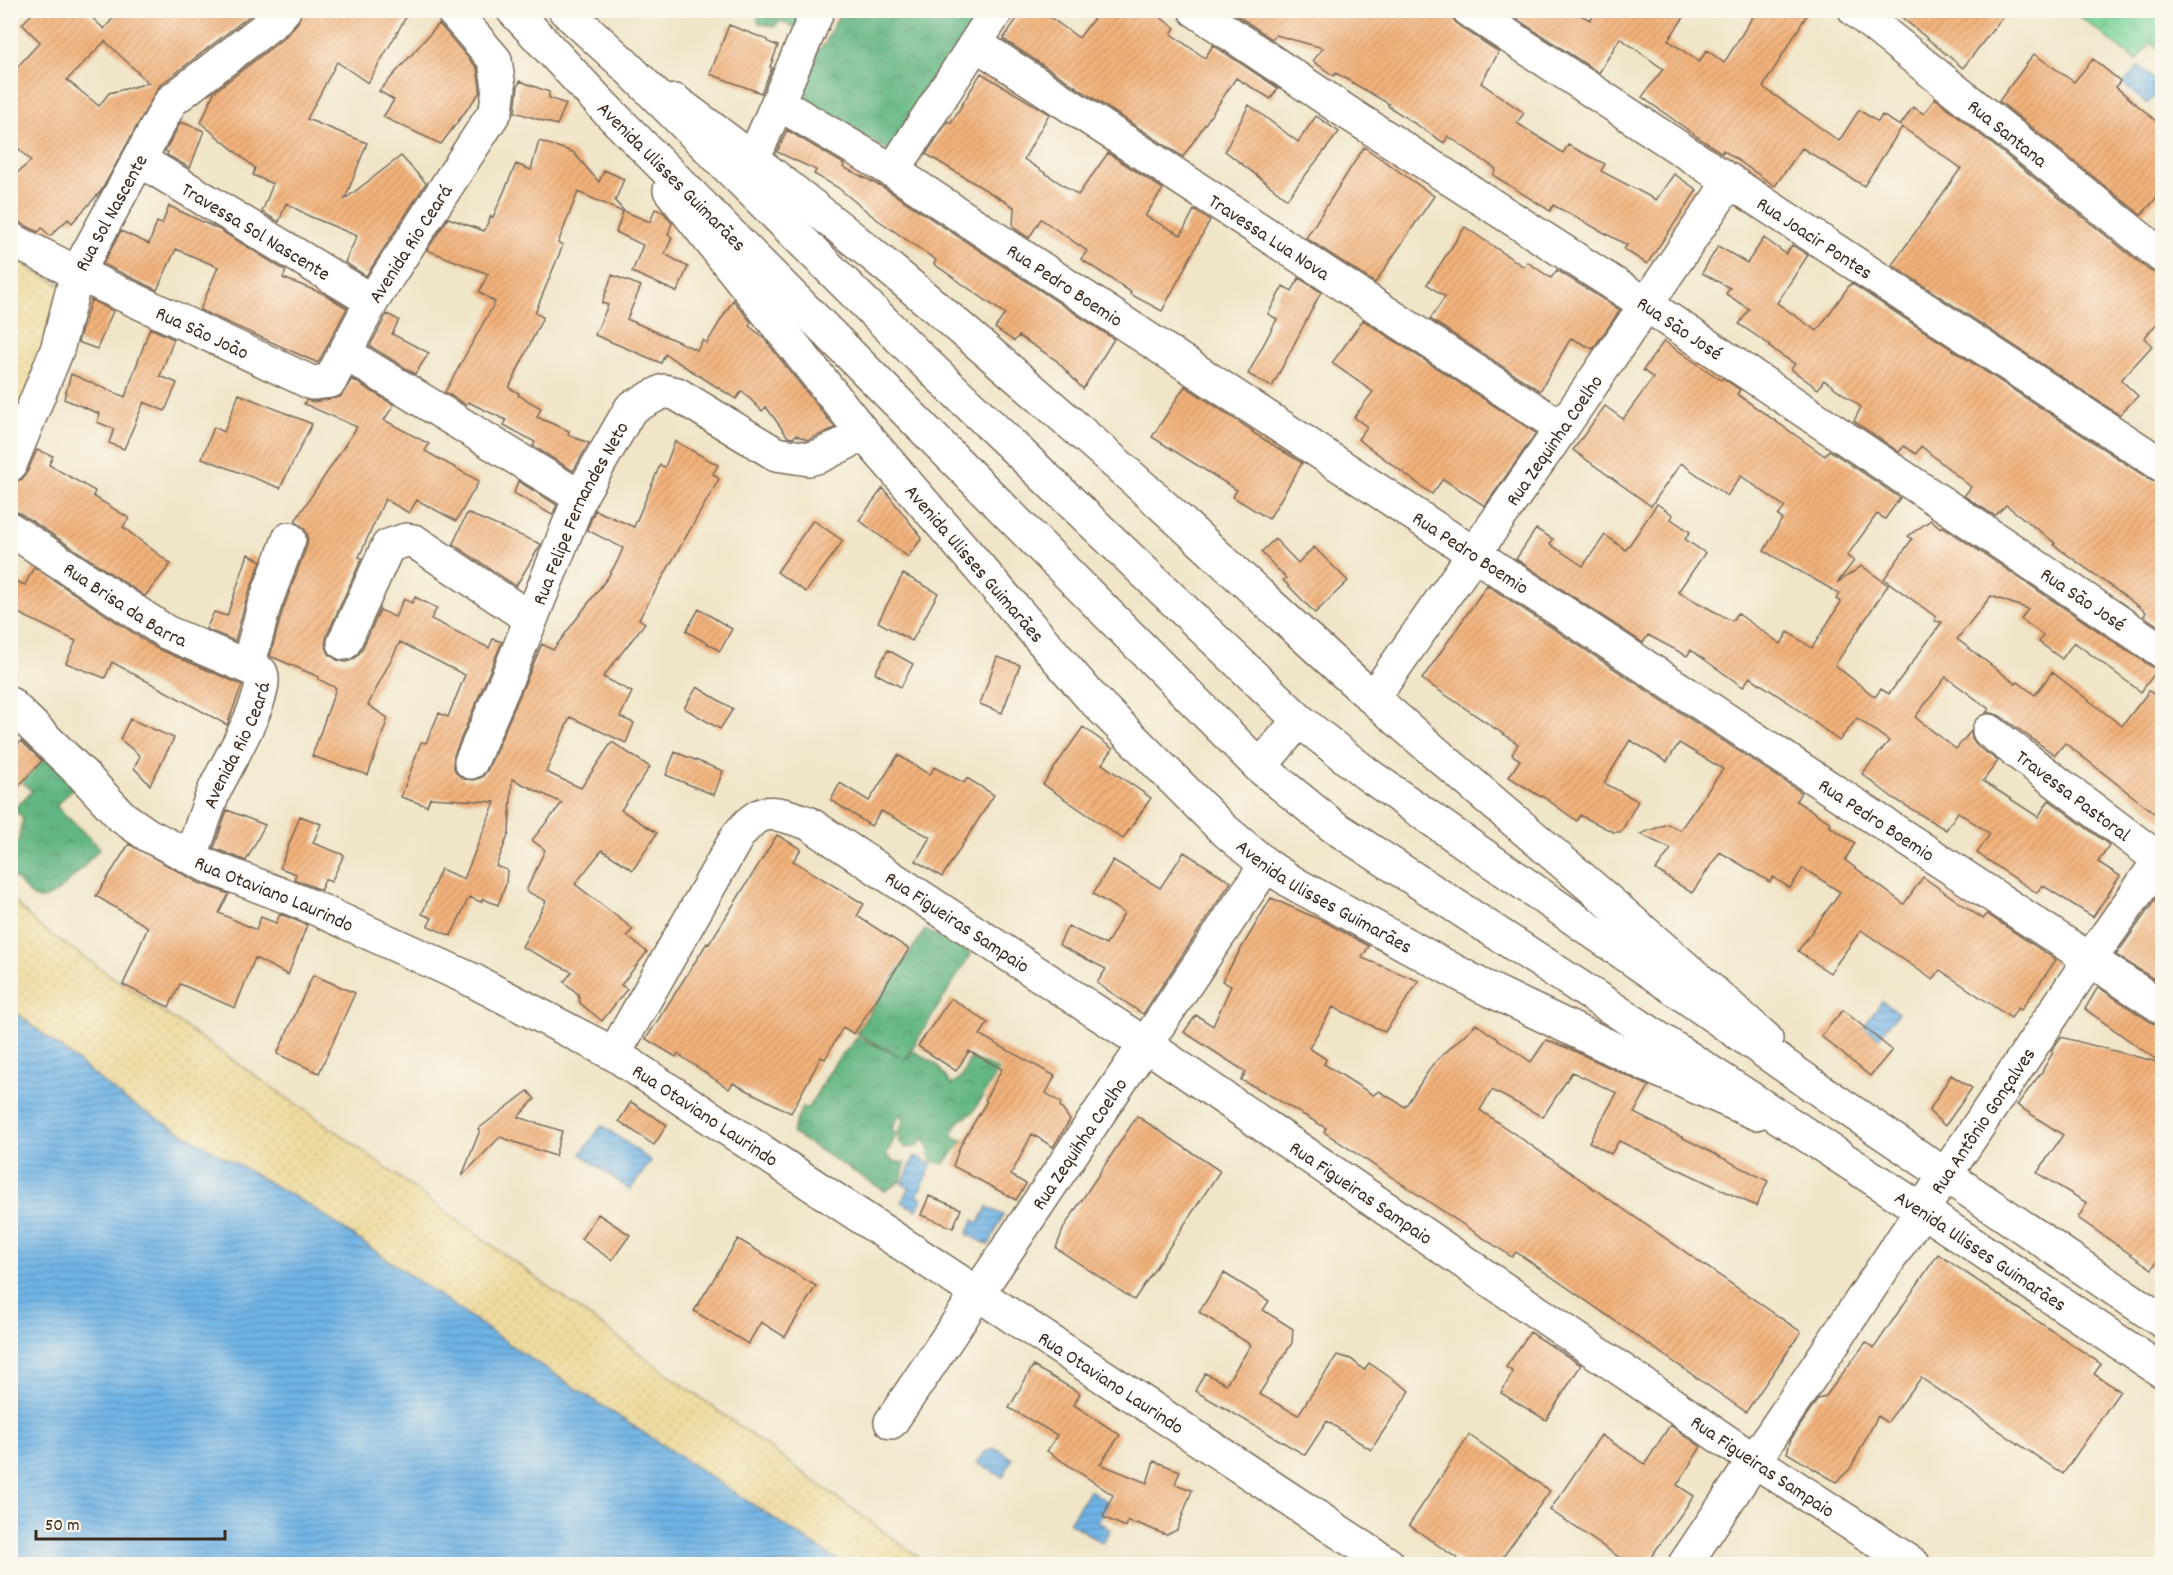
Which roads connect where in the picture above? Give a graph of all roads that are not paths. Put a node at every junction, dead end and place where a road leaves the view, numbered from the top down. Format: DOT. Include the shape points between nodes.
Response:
graph roads {
  1 [pos="284,10"];
  2 [pos="452,10"];
  3 [pos="513,10"];
  4 [pos="565,10"];
  5 [pos="818,10"];
  6 [pos="997,10"];
  7 [pos="1195,10"];
  8 [pos="1469,10"];
  9 [pos="1855,10"];
  10 [pos="976,44"];
  11 [pos="778,103"];
  12 [pos="604,106"];
  13 [pos="141,160"];
  14 [pos="748,170"];
  15 [pos="893,171"];
  16 [pos="1730,181"];
  17 [pos="10,239"];
  18 [pos="2163,256"];
  19 [pos="77,273"];
  20 [pos="372,301"];
  21 [pos="1647,304"];
  22 [pos="337,367"];
  23 [pos="1562,428"];
  24 [pos="864,434"];
  25 [pos="10,465"];
  26 [pos="2163,465"];
  27 [pos="580,497"];
  28 [pos="10,529"];
  29 [pos="289,538"];
  30 [pos="1475,553"];
  31 [pos="531,619"];
  32 [pos="344,643"];
  33 [pos="2163,651"];
  34 [pos="248,667"];
  35 [pos="1373,698"];
  36 [pos="10,704"];
  37 [pos="1299,720"];
  38 [pos="1989,731"];
  39 [pos="471,762"];
  40 [pos="1260,767"];
  41 [pos="191,856"];
  42 [pos="2161,858"];
  43 [pos="1266,865"];
  44 [pos="2090,959"];
  45 [pos="2163,1007"];
  46 [pos="1145,1044"];
  47 [pos="614,1054"];
  48 [pos="1827,1095"];
  49 [pos="1797,1130"];
  50 [pos="1946,1174"];
  51 [pos="1923,1211"];
  52 [pos="977,1294"];
  53 [pos="2163,1321"];
  54 [pos="2163,1371"];
  55 [pos="891,1422"];
  56 [pos="1755,1461"];
  57 [pos="1388,1564"];
  58 [pos="1685,1564"];
  59 [pos="1913,1564"];
  1 -- 13 [label="street, Rua Sol Nascente" via="171,101"];
  2 -- 20 [label="street, Avenida Rio Ceará" via="495,60 499,87 496,110"];
  3 -- 12 [label="street"];
  4 -- 14 [label="street"];
  5 -- 11 [label="street"];
  6 -- 10 [label="street"];
  7 -- 21 [label="street, Rua São José"];
  8 -- 16 [label="street, Rua Joacir Pontes"];
  9 -- 18 [label="street, Rua Santana"];
  10 -- 15 [label="street"];
  10 -- 23 [label="street, Travessa Lua Nova"];
  11 -- 14 [label="street"];
  11 -- 15 [label="street, Rua Pedro Boemio"];
  12 -- 24 [label="street, Avenida Ulisses Guimarães"];
  12 -- 40 [label="street, Avenida Ulisses Guimarães"];
  13 -- 19 [label="street, Rua Sol Nascente"];
  13 -- 20 [label="street, Travessa Sol Nascente"];
  14 -- 35 [label="street" via="858,242 1085,436"];
  14 -- 37 [label="street" via="912,350"];
  15 -- 30 [label="street, Rua Pedro Boemio"];
  16 -- 21 [label="street, Rua Zequinha Coelho"];
  16 -- 26 [label="street, Rua Joacir Pontes"];
  17 -- 19 [label="street, Rua São João"];
  19 -- 22 [label="street, Rua São João" via="312,383"];
  19 -- 25 [label="street, Rua Sol Nascente" via="57,350"];
  20 -- 22 [label="street, Avenida Rio Ceará"];
  21 -- 23 [label="street, Rua Zequinha Coelho"];
  21 -- 33 [label="street, Rua São José"];
  22 -- 27 [label="street, Rua São João"];
  23 -- 30 [label="street, Rua Zequinha Coelho"];
  24 -- 27 [label="street, Rua Felipe Fernandes Neto" via="809,459 776,454 677,394 664,391 631,408"];
  24 -- 43 [label="street, Avenida Ulisses Guimarães" via="1090,696 1222,828"];
  27 -- 31 [label="street, Rua Felipe Fernandes Neto"];
  28 -- 34 [label="street, Rua Brisa da Barra" via="166,632"];
  29 -- 34 [label="street, Avenida Rio Ceará" via="264,606"];
  30 -- 35 [label="street, Rua Zequinha Coelho"];
  30 -- 44 [label="street, Rua Pedro Boemio"];
  31 -- 32 [label="street" via="414,541 406,540 388,546"];
  31 -- 39 [label="street, Rua Felipe Fernandes Neto"];
  34 -- 41 [label="street, Avenida Rio Ceará" via="261,673 263,684 246,729 215,790"];
  35 -- 48 [label="street" via="1672,954"];
  36 -- 41 [label="street, Rua Otaviano Laurindo" via="122,817"];
  37 -- 40 [label="street"];
  37 -- 48 [label="street" via="1367,774"];
  38 -- 42 [label="street, Travessa Pastoral"];
  40 -- 49 [label="street, Avenida Ulisses Guimarães" via="1333,826"];
  41 -- 47 [label="street, Rua Otaviano Laurindo" via="470,979"];
  42 -- 44 [label="street, Rua Antônio Gonçalves"];
  43 -- 46 [label="street, Rua Zequihha Coelho"];
  43 -- 49 [label="street, Avenida Ulisses Guimarães" via="1295,885 1480,985 1660,1071"];
  44 -- 45 [label="street, Rua Pedro Boemio"];
  44 -- 50 [label="street, Rua Antônio Gonçalves"];
  46 -- 47 [label="street, Rua Figueiras Sampaio" via="808,823 783,814 763,814 750,820 737,837"];
  46 -- 52 [label="street, Rua Zequihha Coelho"];
  46 -- 56 [label="street, Rua Figueiras Sampaio"];
  47 -- 52 [label="street, Rua Otaviano Laurindo"];
  48 -- 50 [label="street"];
  49 -- 51 [label="street, Avenida Ulisses Guimarães"];
  50 -- 51 [label="street, Rua Antônio Gonçalves"];
  50 -- 53 [label="street"];
  51 -- 54 [label="street, Avenida Ulisses Guimarães"];
  51 -- 56 [label="street, Rua Antônio Gonçalves"];
  52 -- 55 [label="street, Rua Zequihha Coelho"];
  52 -- 57 [label="street, Rua Otaviano Laurindo"];
  56 -- 58 [label="street, Rua Antônio Gonçalves"];
  56 -- 59 [label="street, Rua Figueiras Sampaio"];
}
